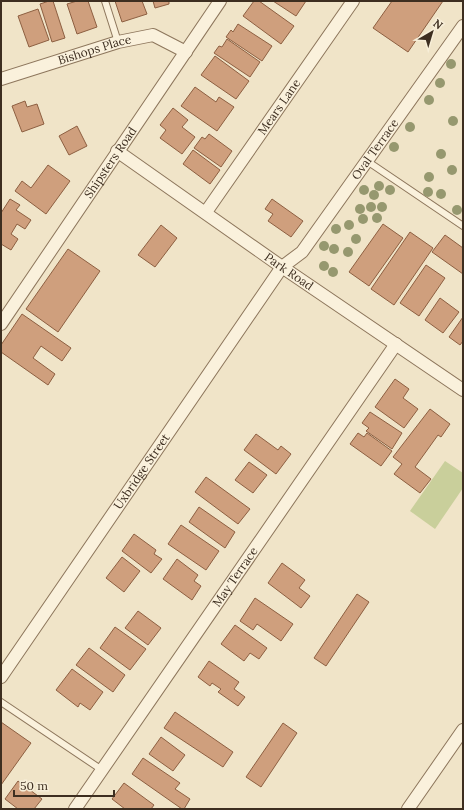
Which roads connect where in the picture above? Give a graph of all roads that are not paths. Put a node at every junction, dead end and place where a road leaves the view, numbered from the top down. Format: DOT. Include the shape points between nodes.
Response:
graph roads {
  1 [pos="105,1"];
  2 [pos="220,1"];
  3 [pos="353,1"];
  4 [pos="463,26"];
  5 [pos="118,42"];
  6 [pos="186,52"];
  7 [pos="1,79"];
  8 [pos="117,151"];
  9 [pos="367,161"];
  10 [pos="206,212"];
  11 [pos="463,226"];
  12 [pos="282,267"];
  13 [pos="5,308"];
  14 [pos="1,324"];
  15 [pos="396,344"];
  16 [pos="463,390"];
  17 [pos="1,677"];
  18 [pos="1,702"];
  19 [pos="463,730"];
  20 [pos="102,770"];
  21 [pos="75,809"];
  22 [pos="408,809"];
  1 -- 5 [label="lane"];
  2 -- 6 [label="street, Shipsters Road"];
  3 -- 10 [label="street, Mears Lane"];
  4 -- 9 [label="street, Oval Terrace"];
  5 -- 6 [label="street, Bishops Place" via="153,35"];
  5 -- 7 [label="street, Bishops Place"];
  6 -- 8 [label="street, Shipsters Road"];
  8 -- 10 [label="street, Park Road"];
  8 -- 13 [label="street, Shipsters Road"];
  9 -- 11 [label="lane"];
  9 -- 12 [label="street, Oval Terrace" via="302,252"];
  10 -- 12 [label="street, Park Road"];
  12 -- 15 [label="street, Park Road"];
  12 -- 17 [label="street, Uxbridge Street"];
  13 -- 14 [label="street, Shipsters Road"];
  15 -- 16 [label="street, Park Road"];
  15 -- 20 [label="street, May Terrace"];
  18 -- 20 [label="lane"];
  19 -- 22 [label="street"];
  20 -- 21 [label="street, May Terrace"];
}
